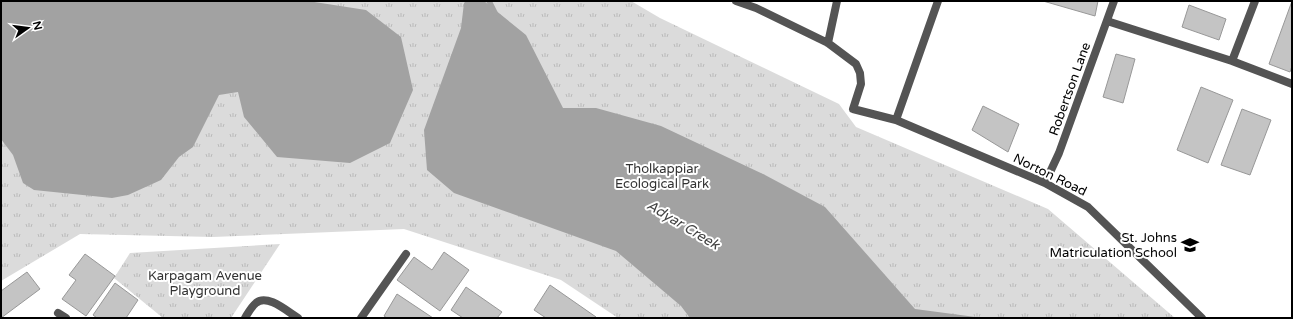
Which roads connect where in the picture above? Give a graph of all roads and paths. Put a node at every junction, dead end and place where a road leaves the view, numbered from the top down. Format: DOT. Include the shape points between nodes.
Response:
graph roads {
  1 [pos="736,1"];
  2 [pos="837,1"];
  3 [pos="938,1"];
  4 [pos="1114,1"];
  5 [pos="1255,1"];
  6 [pos="758,4"];
  7 [pos="1107,21"];
  8 [pos="828,43"];
  9 [pos="1232,60"];
  10 [pos="1292,84"];
  11 [pos="896,120"];
  12 [pos="1045,183"];
  13 [pos="406,254"];
  14 [pos="58,313"];
  15 [pos="66,318"];
  16 [pos="245,318"];
  17 [pos="298,318"];
  18 [pos="361,318"];
  19 [pos="1202,318"];
  1 -- 6 [label="street"];
  2 -- 8 [label="street"];
  3 -- 11 [label="street"];
  4 -- 7 [label="street, Robertson Lane"];
  5 -- 9 [label="street"];
  6 -- 8 [label="street"];
  7 -- 9 [label="street"];
  7 -- 12 [label="street, Robertson Lane" via="1060,153"];
  8 -- 11 [label="street, Norton Road" via="856,64 860,73 861,84 853,109"];
  9 -- 10 [label="street"];
  11 -- 12 [label="street, Norton Road"];
  12 -- 19 [label="street, Norton Road" via="1088,207"];
  13 -- 18 [label="street"];
  14 -- 15 [label="street"];
  16 -- 17 [label="street" via="260,300 269,300"];
}
